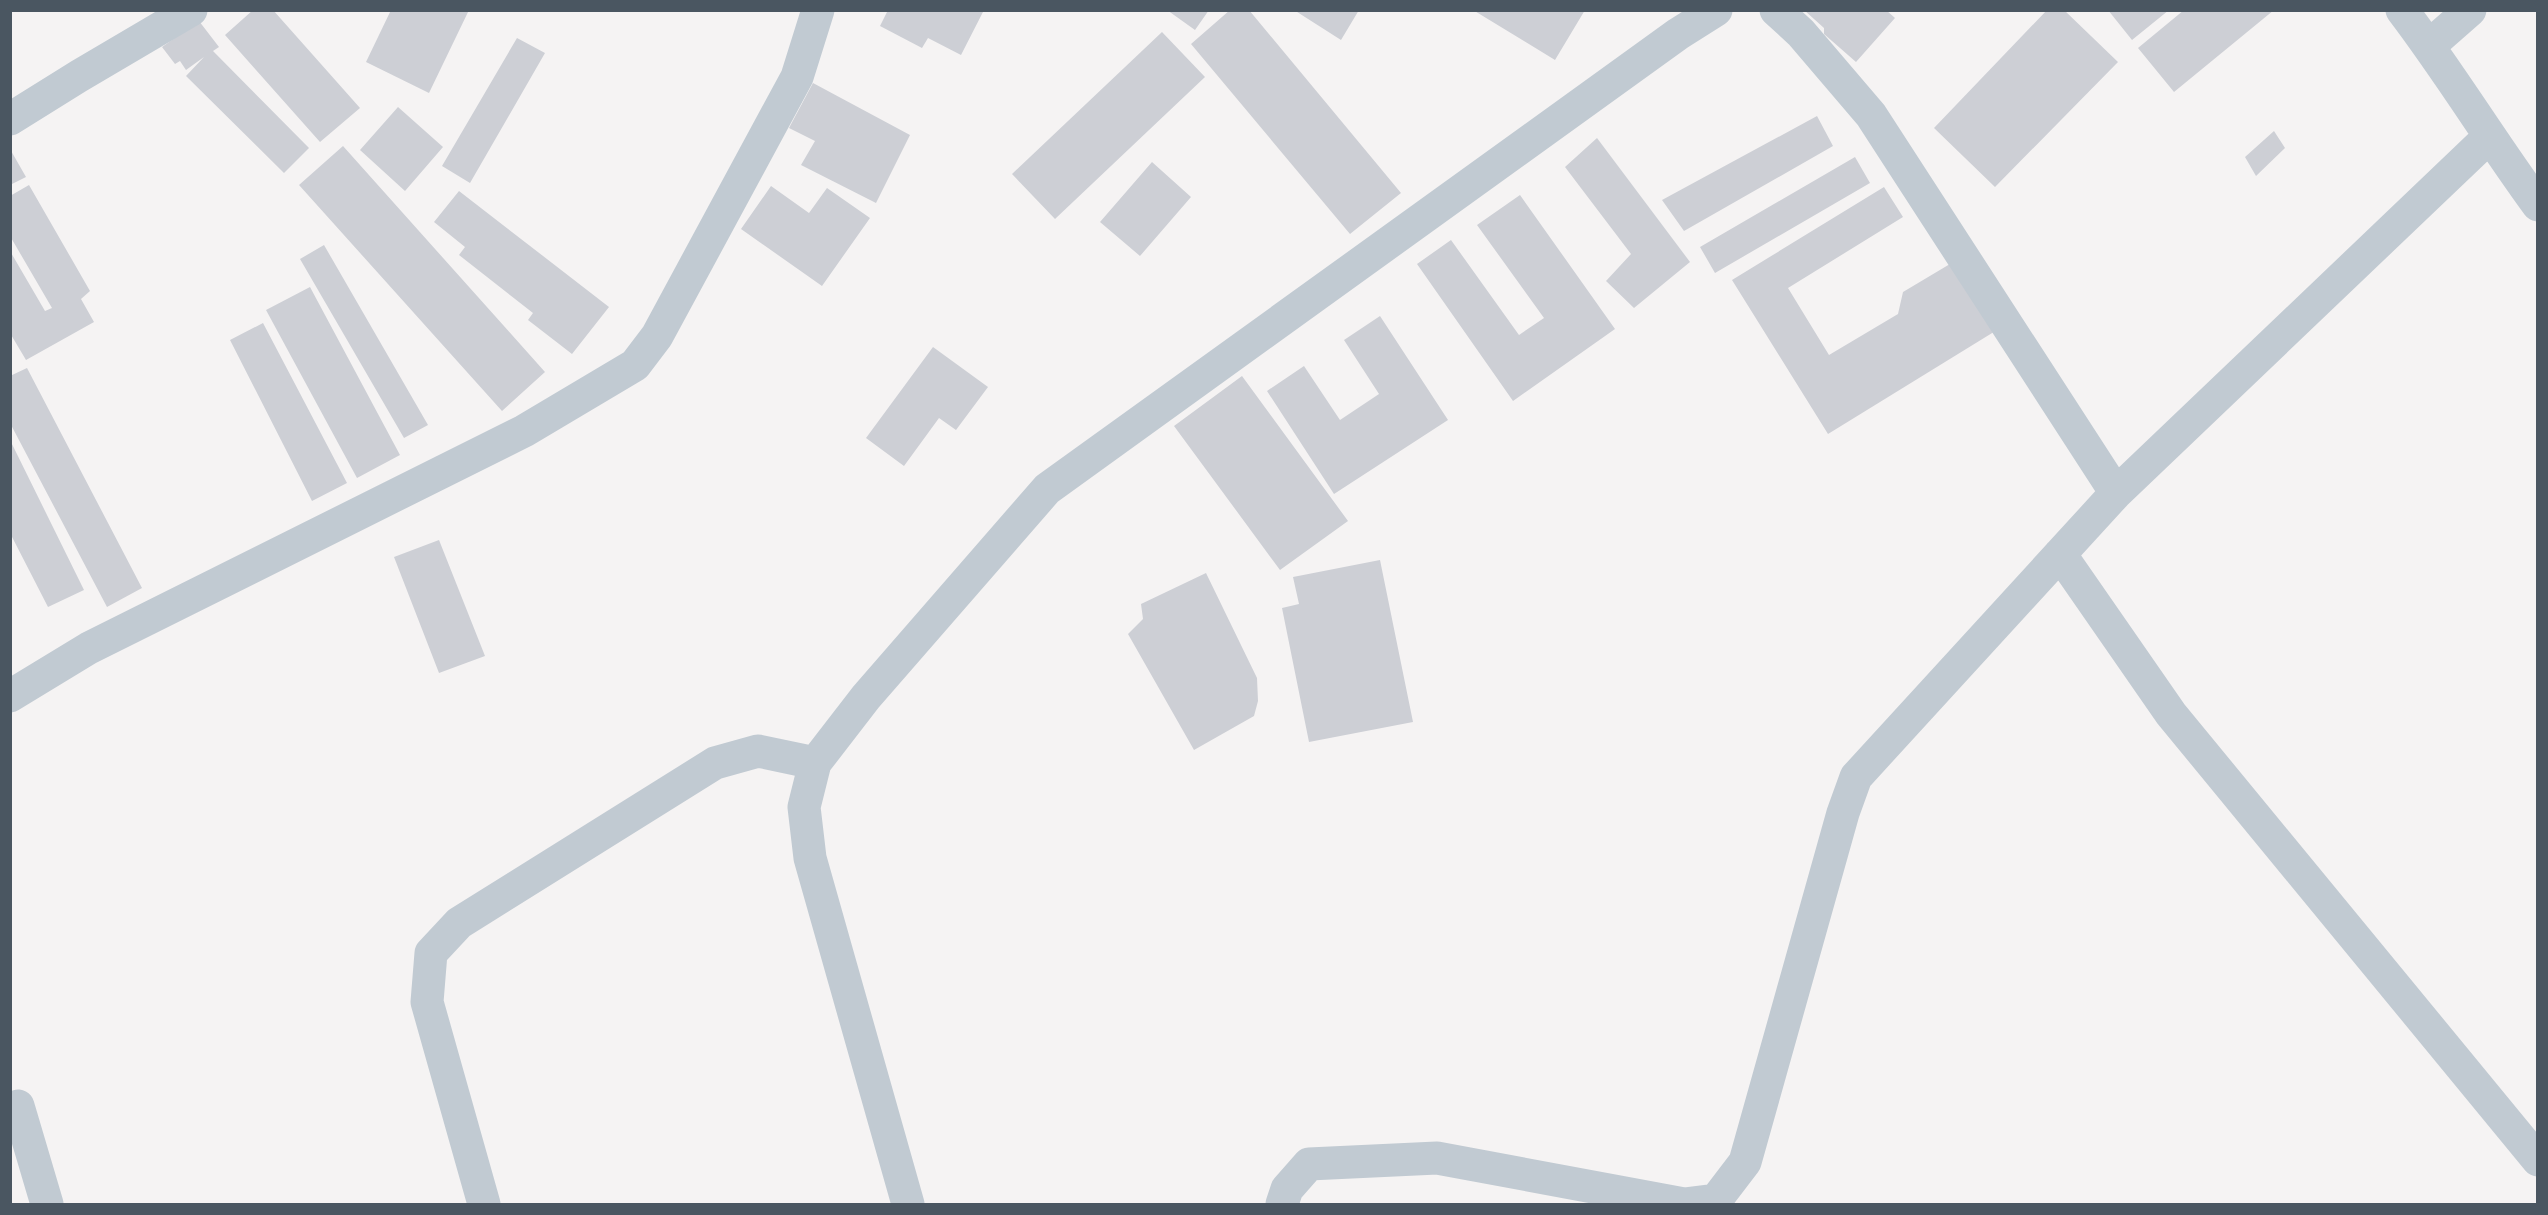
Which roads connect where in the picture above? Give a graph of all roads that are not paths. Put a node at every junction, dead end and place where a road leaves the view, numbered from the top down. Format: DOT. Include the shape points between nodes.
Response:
graph roads {
  1 [pos="191,10"];
  2 [pos="819,10"];
  3 [pos="1716,10"];
  4 [pos="1776,10"];
  5 [pos="2402,10"];
  6 [pos="2470,10"];
  7 [pos="2429,45"];
  8 [pos="10,119"];
  9 [pos="2489,137"];
  10 [pos="2538,205"];
  11 [pos="2116,493"];
  12 [pos="2060,554"];
  13 [pos="10,696"];
  14 [pos="815,763"];
  15 [pos="18,1106"];
  16 [pos="2538,1160"];
  17 [pos="47,1204"];
  18 [pos="484,1204"];
  19 [pos="908,1204"];
  20 [pos="1282,1204"];
  1 -- 8 [label="street"];
  2 -- 13 [label="street" via="797,77 657,336 636,365 524,430 89,648"];
  3 -- 14 [label="street" via="1047,489 866,697"];
  4 -- 11 [label="street" via="1801,33 1871,115"];
  5 -- 7 [label="street"];
  6 -- 7 [label="street"];
  7 -- 9 [label="street"];
  9 -- 10 [label="street"];
  9 -- 11 [label="street"];
  11 -- 12 [label="street"];
  12 -- 16 [label="street" via="2171,714"];
  12 -- 20 [label="street" via="1856,777 1842,813 1745,1162 1716,1200 1684,1204 1437,1158 1309,1164 1287,1189"];
  14 -- 18 [label="street" via="758,751 715,763 459,923 431,954 427,1002"];
  14 -- 19 [label="street" via="804,807 810,858"];
  15 -- 17 [label="street"];
}
